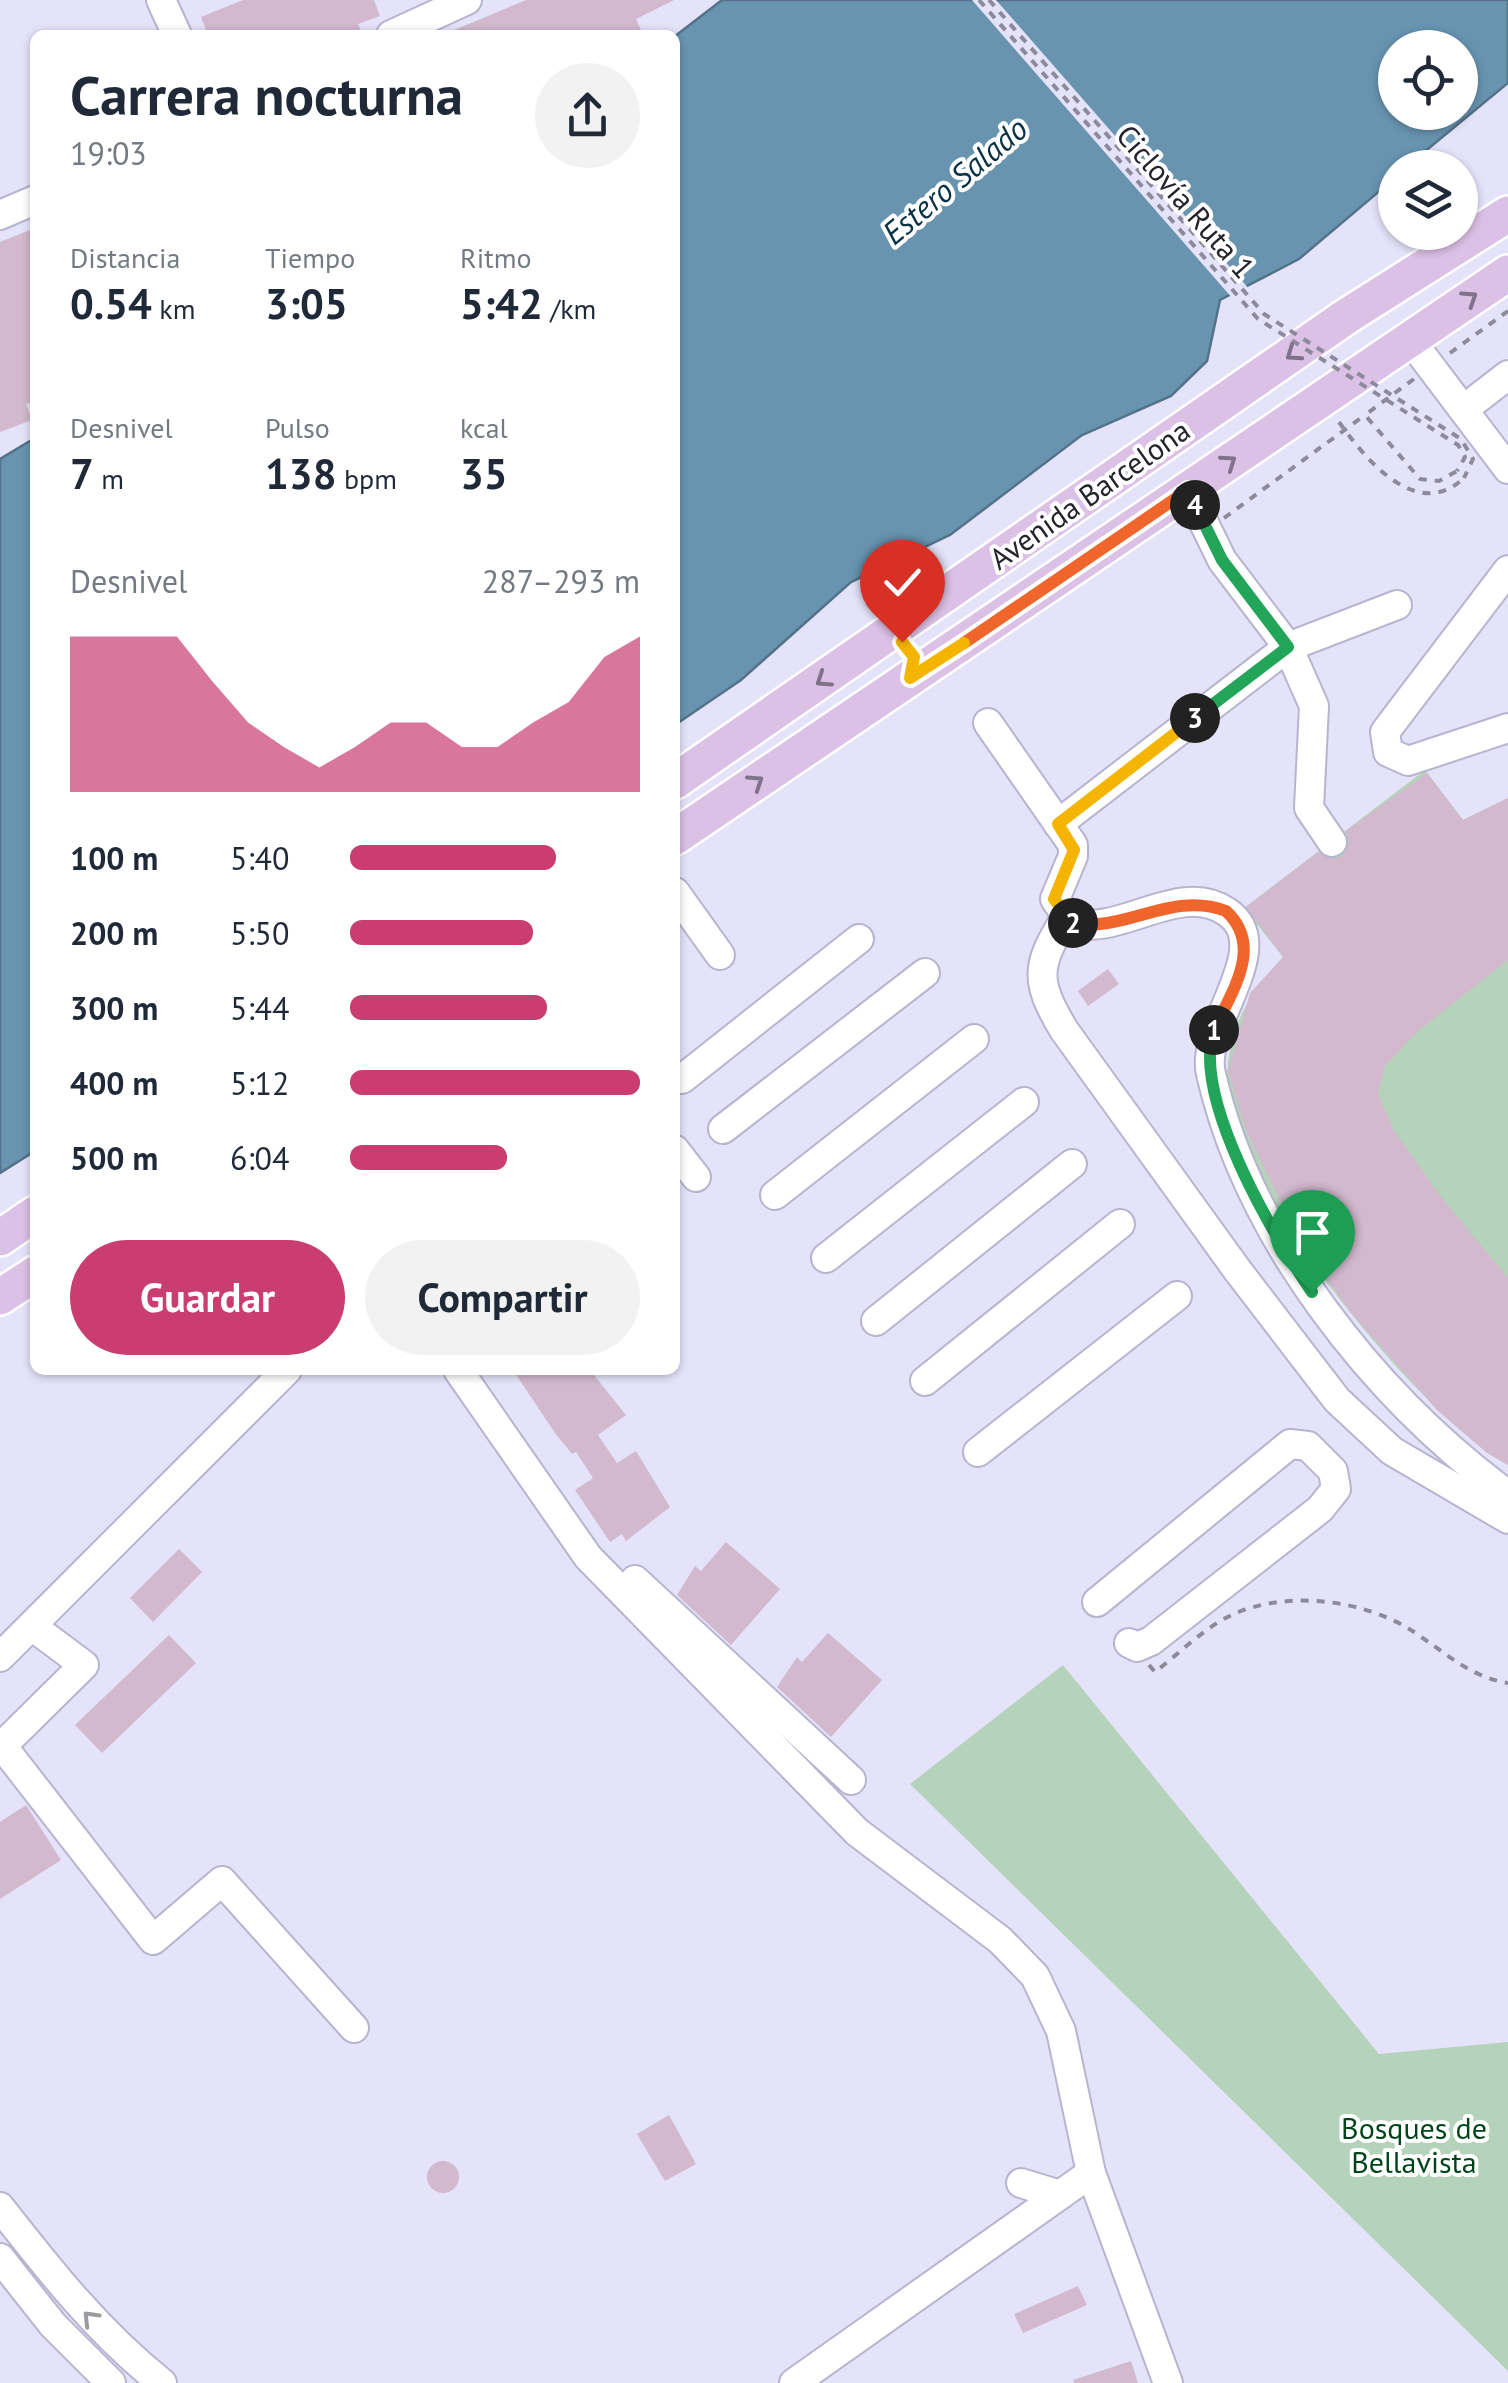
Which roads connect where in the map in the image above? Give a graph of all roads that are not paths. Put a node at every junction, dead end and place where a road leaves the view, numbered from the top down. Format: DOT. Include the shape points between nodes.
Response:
graph roads {
  1 [pos="162,0"];
  2 [pos="398,0"];
  3 [pos="467,0"];
  4 [pos="174,30"];
  5 [pos="400,30"];
  6 [pos="402,30"];
  7 [pos="30,202"];
  8 [pos="1508,214"];
  9 [pos="0,216"];
  10 [pos="1508,273"];
  11 [pos="1404,281"];
  12 [pos="1347,316"];
  13 [pos="1421,330"];
  14 [pos="1375,360"];
  15 [pos="1508,374"];
  16 [pos="1464,409"];
  17 [pos="1162,445"];
  18 [pos="1504,454"];
  19 [pos="1126,470"];
  20 [pos="1188,490"];
  21 [pos="1148,517"];
  22 [pos="1505,578"];
  23 [pos="1398,606"];
  24 [pos="921,614"];
  25 [pos="882,640"];
  26 [pos="1288,647"];
  27 [pos="944,656"];
  28 [pos="910,678"];
  29 [pos="988,723"];
  30 [pos="1508,728"];
  31 [pos="680,778"];
  32 [pos="1058,824"];
  33 [pos="680,834"];
  34 [pos="1332,842"];
  35 [pos="680,899"];
  36 [pos="1066,917"];
  37 [pos="858,939"];
  38 [pos="720,955"];
  39 [pos="925,973"];
  40 [pos="974,1039"];
  41 [pos="682,1079"];
  42 [pos="1024,1102"];
  43 [pos="723,1130"];
  44 [pos="680,1157"];
  45 [pos="1072,1164"];
  46 [pos="696,1178"];
  47 [pos="775,1194"];
  48 [pos="30,1217"];
  49 [pos="1120,1224"];
  50 [pos="0,1238"];
  51 [pos="826,1258"];
  52 [pos="30,1277"];
  53 [pos="1177,1296"];
  54 [pos="0,1297"];
  55 [pos="876,1321"];
  56 [pos="282,1375"];
  57 [pos="461,1375"];
  58 [pos="480,1375"];
  59 [pos="924,1381"];
  60 [pos="978,1452"];
  61 [pos="1508,1495"];
  62 [pos="1508,1519"];
  63 [pos="1097,1602"];
  64 [pos="33,1627"];
  65 [pos="1129,1643"];
  66 [pos="0,1657"];
  67 [pos="1,1744"];
  68 [pos="851,1780"];
  69 [pos="354,2028"];
  70 [pos="1092,2174"];
  71 [pos="1021,2183"];
  72 [pos="1060,2195"];
  73 [pos="0,2207"];
  74 [pos="0,2258"];
  75 [pos="111,2383"];
  76 [pos="162,2383"];
  77 [pos="794,2383"];
  78 [pos="1168,2383"];
  1 -- 4 [label="street"];
  2 -- 5 [label="street"];
  3 -- 6 [label="street"];
  7 -- 9 [label="street"];
  8 -- 11 [label="main road, Avenida Barcelona"];
  13 -- 10 [label="main road, Avenida Barcelona, one-way"];
  11 -- 12 [label="main road, Avenida Barcelona"];
  11 -- 13 [label="main road" via="1396,297 1400,314"];
  12 -- 14 [label="main road" via="1365,316 1379,328"];
  12 -- 17 [label="main road, Avenida Barcelona, one-way"];
  13 -- 14 [label="main road, Avenida Barcelona"];
  13 -- 16 [label="street" via="1432,366"];
  20 -- 14 [label="main road, Avenida Barcelona, one-way"];
  15 -- 16 [label="street"];
  16 -- 18 [label="street"];
  17 -- 19 [label="main road, Avenida Barcelona"];
  17 -- 20 [label="main road" via="1164,475"];
  19 -- 21 [label="main road" via="1150,485"];
  19 -- 24 [label="main road, Avenida Barcelona"];
  20 -- 21 [label="main road, Avenida Barcelona"];
  20 -- 26 [label="street" via="1222,560"];
  21 -- 27 [label="main road, Avenida Barcelona"];
  22 -- 30 [label="street" via="1385,732 1388,752 1408,761"];
  23 -- 26 [label="street"];
  24 -- 25 [label="main road, Avenida Barcelona"];
  24 -- 27 [label="main road" via="918,642"];
  25 -- 28 [label="main road" via="909,648"];
  25 -- 31 [label="main road, Avenida Barcelona, one-way"];
  26 -- 32 [label="street"];
  26 -- 34 [label="street" via="1314,706 1309,808"];
  27 -- 28 [label="main road, Avenida Barcelona"];
  33 -- 28 [label="main road, Avenida Barcelona, one-way"];
  29 -- 32 [label="street"];
  32 -- 36 [label="street" via="1074,850 1055,894"];
  35 -- 38 [label="street"];
  36 -- 61 [label="street" via="1094,924 1191,903 1234,918 1245,955 1208,1058 1264,1219 1312,1292 1421,1423"];
  36 -- 62 [label="street" via="1042,962 1045,995 1238,1271 1368,1432"];
  37 -- 41 [label="street"];
  39 -- 43 [label="street"];
  40 -- 47 [label="street"];
  42 -- 51 [label="street"];
  44 -- 46 [label="street"];
  45 -- 55 [label="street"];
  48 -- 50 [label="main road"];
  49 -- 59 [label="street"];
  52 -- 54 [label="main road"];
  53 -- 60 [label="street"];
  56 -- 64 [label="street"];
  57 -- 70 [label="street" via="588,1557 856,1832 1000,1940 1035,1976 1061,2031"];
  58 -- 68 [label="street" via="598,1546"];
  63 -- 65 [label="street" via="1290,1444 1308,1446 1333,1471 1336,1489 1320,1509 1150,1641"];
  64 -- 66 [label="street"];
  64 -- 67 [label="street" via="84,1665"];
  67 -- 69 [label="street" via="153,1940 222,1881"];
  70 -- 72 [label="street"];
  70 -- 78 [label="street"];
  71 -- 72 [label="street"];
  72 -- 77 [label="street"];
  76 -- 73 [label="street, one-way" via="77,2304"];
  74 -- 75 [label="street" via="53,2326"];
}
